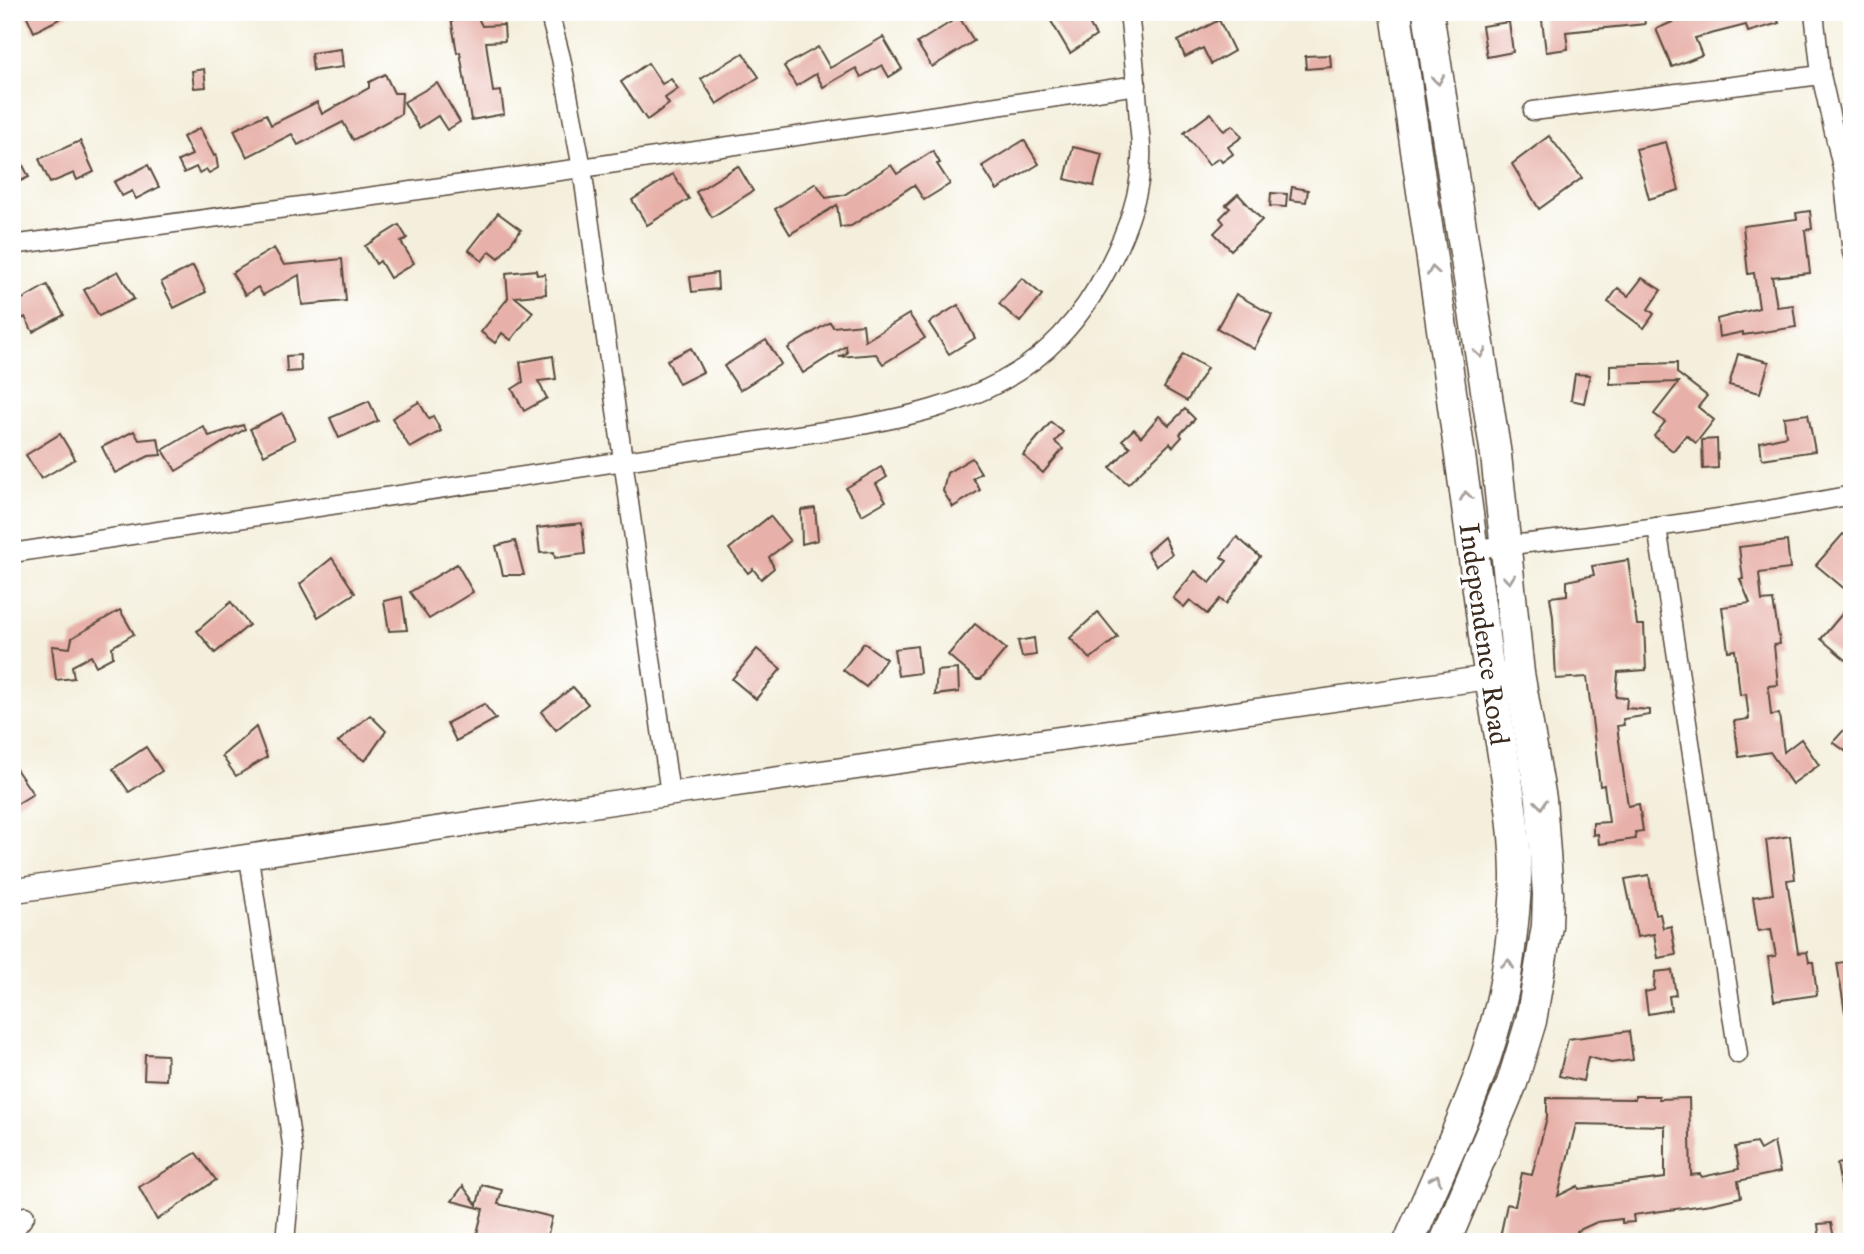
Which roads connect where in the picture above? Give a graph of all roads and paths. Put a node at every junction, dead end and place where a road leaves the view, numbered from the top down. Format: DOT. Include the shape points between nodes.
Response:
graph roads {
  1 [pos="549,12"];
  2 [pos="1129,12"];
  3 [pos="1396,12"];
  4 [pos="1428,12"];
  5 [pos="1814,12"];
  6 [pos="1821,75"];
  7 [pos="1137,85"];
  8 [pos="1533,111"];
  9 [pos="1847,166"];
  10 [pos="582,168"];
  11 [pos="12,245"];
  12 [pos="1852,254"];
  13 [pos="625,463"];
  14 [pos="1852,495"];
  15 [pos="1657,527"];
  16 [pos="1505,546"];
  17 [pos="1473,549"];
  18 [pos="12,553"];
  19 [pos="1519,673"];
  20 [pos="1489,677"];
  21 [pos="670,794"];
  22 [pos="249,858"];
  23 [pos="12,891"];
  24 [pos="1738,1054"];
  25 [pos="1461,1205"];
  26 [pos="26,1216"];
  27 [pos="12,1233"];
  28 [pos="285,1242"];
  29 [pos="1409,1242"];
  30 [pos="1445,1242"];
  31 [pos="1455,1242"];
  1 -- 10 [label="street"];
  2 -- 7 [label="street"];
  17 -- 3 [label="main road, Independence Road, one-way"];
  4 -- 16 [label="main road, Independence Road, one-way" via="1496,455"];
  5 -- 6 [label="street"];
  6 -- 8 [label="street"];
  6 -- 9 [label="street"];
  7 -- 10 [label="street"];
  7 -- 13 [label="street" via="1141,160 1127,226 1100,284 1078,317 1024,368 949,405 890,420"];
  9 -- 12 [label="street"];
  10 -- 11 [label="street"];
  10 -- 13 [label="street"];
  13 -- 18 [label="street"];
  13 -- 21 [label="street"];
  14 -- 15 [label="street"];
  15 -- 16 [label="street"];
  15 -- 24 [label="street"];
  16 -- 17 [label="street"];
  16 -- 19 [label="main road, Independence Road, one-way"];
  17 -- 20 [label="main road, Independence Road"];
  19 -- 20 [label="street"];
  19 -- 25 [label="main road, Independence Road, one-way" via="1541,799 1547,926 1531,1021 1512,1083"];
  20 -- 21 [label="street"];
  29 -- 20 [label="main road, Independence Road, one-way" via="1483,1069 1501,1009 1508,962 1516,875 1509,797"];
  21 -- 22 [label="street"];
  22 -- 23 [label="street"];
  22 -- 28 [label="street" via="293,1152"];
  25 -- 30 [label="main road, Independence Road"];
  25 -- 31 [label="main road"];
  26 -- 27 [label="street"];
}
